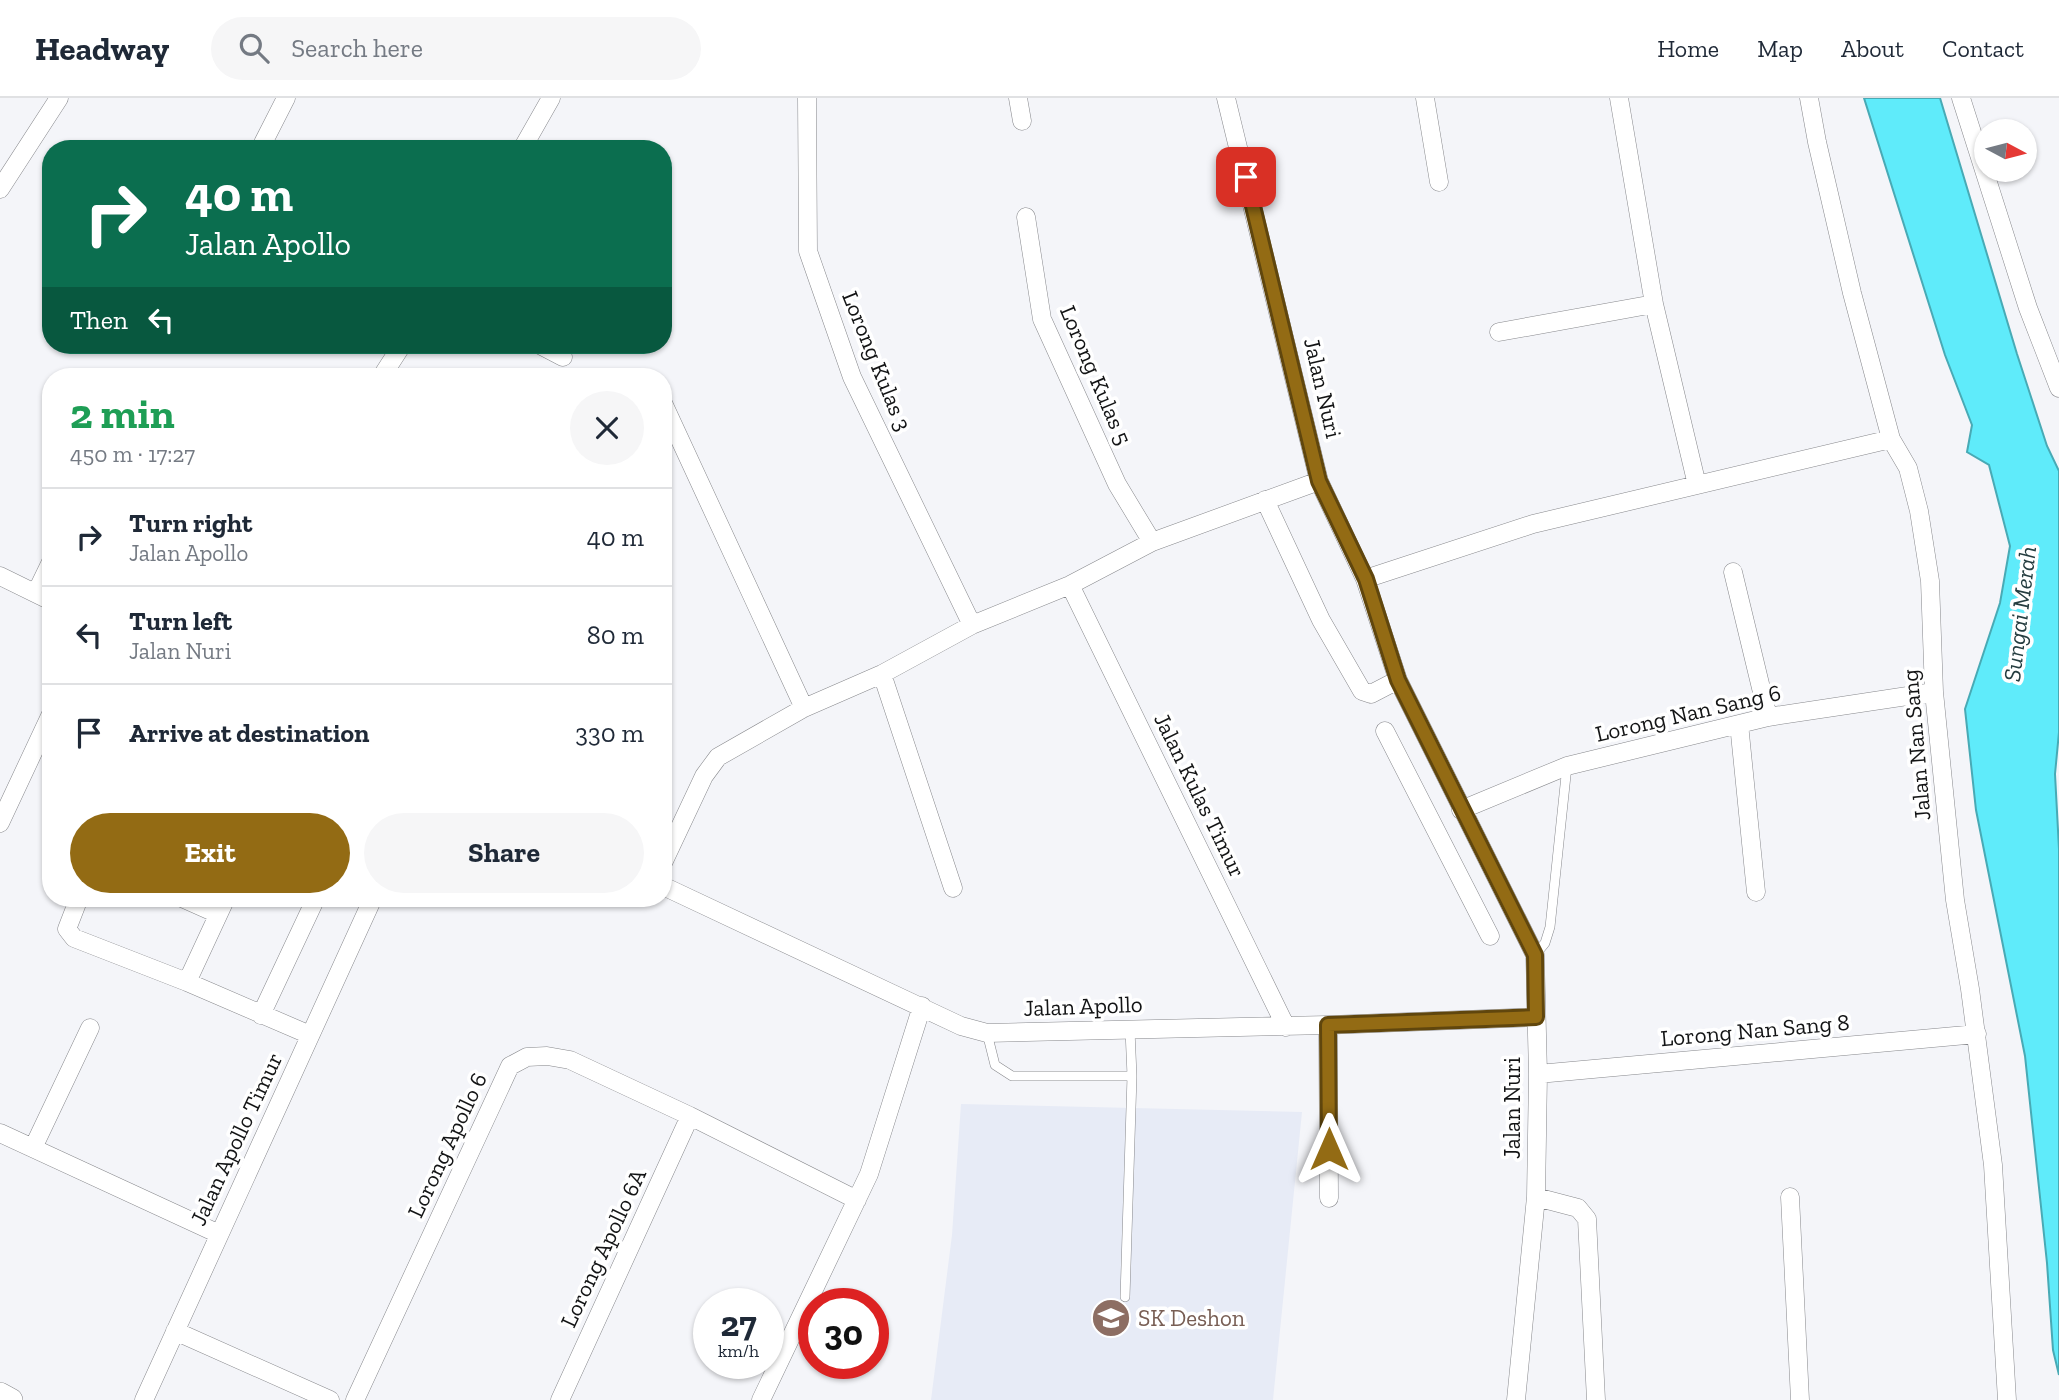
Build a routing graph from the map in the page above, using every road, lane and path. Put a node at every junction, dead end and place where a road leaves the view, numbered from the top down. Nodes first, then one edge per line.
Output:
1 (59, 98) edge
2 (286, 98) edge
3 (551, 98) edge
4 (807, 98) edge
5 (1018, 98) edge
6 (1226, 98) edge
7 (1424, 98) edge
8 (1619, 98) edge
9 (1810, 98) edge
10 (1961, 98) edge
11 (1023, 121) dead end
12 (265, 140) edge
13 (532, 140) edge
14 (1439, 182) dead end
15 (0, 189) edge
16 (1026, 217) dead end
17 (1654, 304) junction
18 (1499, 332) dead end
19 (557, 354) edge
20 (563, 357) dead end
21 (2059, 388) edge
22 (672, 422) edge
23 (1891, 439) junction
24 (1319, 481) junction
25 (1698, 485) junction
26 (1265, 500) junction
27 (1152, 542) junction
28 (1733, 572) dead end
29 (0, 576) edge
30 (1366, 579) junction
31 (1070, 585) junction
32 (42, 597) edge
33 (972, 625) junction
34 (882, 674) junction
35 (1398, 680) junction
36 (1934, 692) junction
37 (804, 708) junction
38 (1768, 717) junction
39 (1740, 724) junction
40 (42, 731) edge
41 (1385, 731) dead end
42 (1431, 750) junction
43 (1401, 763) junction
44 (1567, 766) junction
45 (4, 804) edge
46 (1461, 810) junction
47 (0, 823) edge
48 (672, 844) edge
49 (1502, 885) junction
50 (953, 888) dead end
51 (672, 890) edge
52 (1756, 892) dead end
53 (1473, 899) junction
54 (75, 907) edge
55 (222, 907) edge
56 (312, 907) edge
57 (369, 907) edge
58 (1490, 936) dead end
59 (1535, 955) junction
60 (187, 982) junction
61 (922, 1006) junction
62 (261, 1015) junction
63 (1536, 1017) junction
64 (1328, 1025) junction
65 (1286, 1027) junction
66 (90, 1028) dead end
67 (1130, 1030) junction
68 (987, 1033) junction
69 (1977, 1034) junction
70 (310, 1035) junction
71 (1538, 1074) junction
72 (1132, 1076) junction
73 (690, 1116) junction
74 (0, 1133) edge
75 (33, 1148) junction
76 (1536, 1197) junction
77 (1790, 1197) dead end
78 (1329, 1198) dead end
79 (857, 1200) junction
80 (219, 1234) junction
81 (1125, 1297) dead end
82 (175, 1331) junction
83 (0, 1394) edge
84 (11, 1400) edge
85 (144, 1400) edge
86 (330, 1400) edge
87 (355, 1400) edge
88 (560, 1400) edge
89 (761, 1400) edge
90 (1516, 1400) edge
91 (1596, 1400) edge
92 (1800, 1400) edge
93 (2007, 1400) edge

1 - 15 street
2 - 12 street
3 - 13 street
4 - 33 street, Lorong Kulas 3
5 - 11 street
6 - 24 street, Jalan Nuri
7 - 14 street
8 - 17 street
9 - 23 street, Jalan Nan Sang
10 - 21 street
16 - 27 street, Lorong Kulas 5
17 - 18 street
17 - 25 street
19 - 20 street
22 - 37 street
23 - 25 street
23 - 36 street, Jalan Nan Sang
24 - 26 street
24 - 30 street, Jalan Nuri
25 - 30 street
26 - 27 street
26 - 35 street
27 - 31 street
28 - 38 street
29 - 32 street
30 - 35 street, Jalan Nuri
31 - 33 street
31 - 65 street, Jalan Kulas Timur
33 - 34 street
34 - 37 street
34 - 50 street
35 - 42 street, Jalan Nuri
36 - 38 street, Lorong Nan Sang 6
36 - 69 street, Jalan Nan Sang
37 - 48 street
38 - 39 street, Lorong Nan Sang 6
39 - 44 street, Lorong Nan Sang 6
39 - 52 street
40 - 45 street
41 - 43 street
42 - 43 street
42 - 46 street, Jalan Nuri
43 - 53 street
44 - 46 street, Lorong Nan Sang 6
44 - 59 lane
45 - 47 street
46 - 49 street, Jalan Nuri
49 - 53 street
49 - 59 street, Jalan Nuri
51 - 61 street, Jalan Apollo
53 - 58 street
54 - 60 street
55 - 60 street
56 - 62 street
57 - 70 street, Jalan Apollo Timur
59 - 63 street, Jalan Nuri
60 - 62 street
61 - 68 street, Jalan Apollo
61 - 79 street
62 - 70 street
63 - 64 street, Jalan Apollo
63 - 71 street, Jalan Nuri
64 - 65 street, Jalan Apollo
64 - 78 street
65 - 67 street, Jalan Apollo
66 - 75 street
67 - 68 street, Jalan Apollo
67 - 72 lane
68 - 72 lane
69 - 71 street, Lorong Nan Sang 8
69 - 93 street, Jalan Nan Sang
70 - 80 street, Jalan Apollo Timur
71 - 76 street, Jalan Nuri
72 - 81 lane
73 - 79 street, Lorong Apollo 6
73 - 87 street, Lorong Apollo 6
73 - 88 street, Lorong Apollo 6A
74 - 75 street
75 - 80 street
76 - 90 street, Jalan Nuri
76 - 91 street
77 - 92 street
79 - 89 street
80 - 82 street, Jalan Apollo Timur
82 - 85 street, Jalan Apollo Timur
82 - 86 street
83 - 84 street

